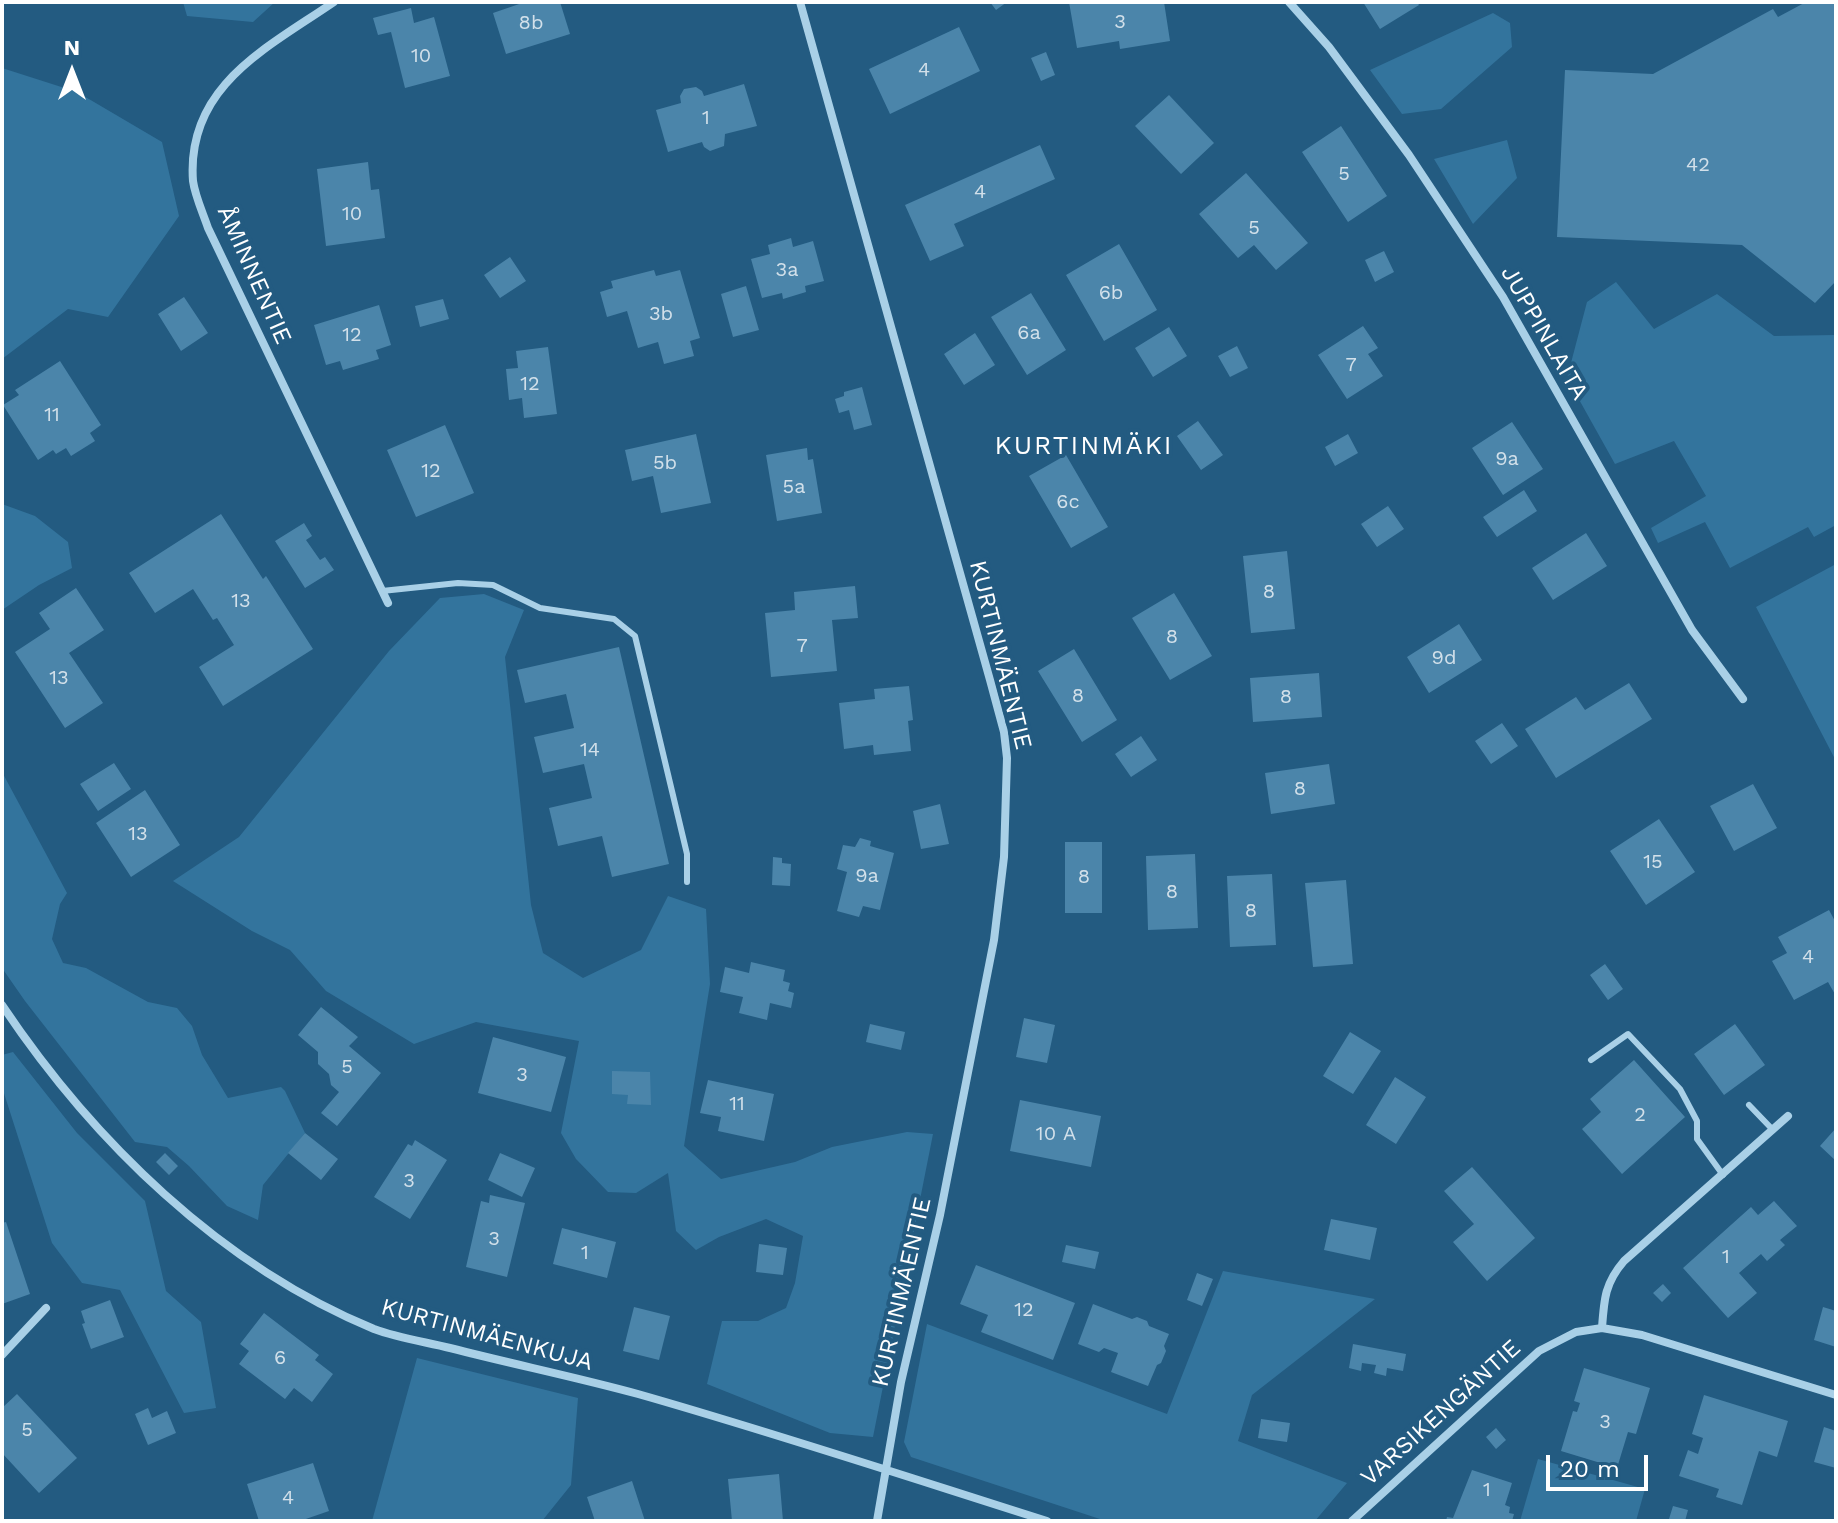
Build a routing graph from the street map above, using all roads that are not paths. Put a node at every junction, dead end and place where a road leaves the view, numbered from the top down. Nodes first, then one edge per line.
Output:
1 (334, 2) edge
2 (800, 2) edge
3 (1289, 2) edge
4 (382, 591) junction
5 (388, 603) dead end
6 (1743, 699) dead end
7 (687, 882) dead end
8 (2, 1005) edge
9 (1591, 1060) dead end
10 (1749, 1105) dead end
11 (1788, 1116) dead end
12 (1773, 1130) junction
13 (1723, 1175) junction
14 (46, 1308) dead end
15 (1602, 1328) junction
16 (2, 1355) edge
17 (1836, 1395) edge
18 (887, 1471) junction
19 (877, 1521) edge
20 (1047, 1521) edge
21 (1352, 1521) edge

1 - 4 street, ÅMINNENTIE
2 - 18 street, KURTINMÄENTIE
3 - 6 street, JUPPINLAITA
4 - 5 street, ÅMINNENTIE
4 - 7 lane
8 - 18 street, KURTINMÄENKUJA
9 - 13 lane
10 - 12 lane
11 - 12 street
12 - 13 street
13 - 15 street
14 - 16 street
15 - 17 street, VARSIKENGÄNTIE
15 - 21 street, VARSIKENGÄNTIE
18 - 19 street, KURTINMÄENTIE
18 - 20 street, KURTINMÄENKUJA

